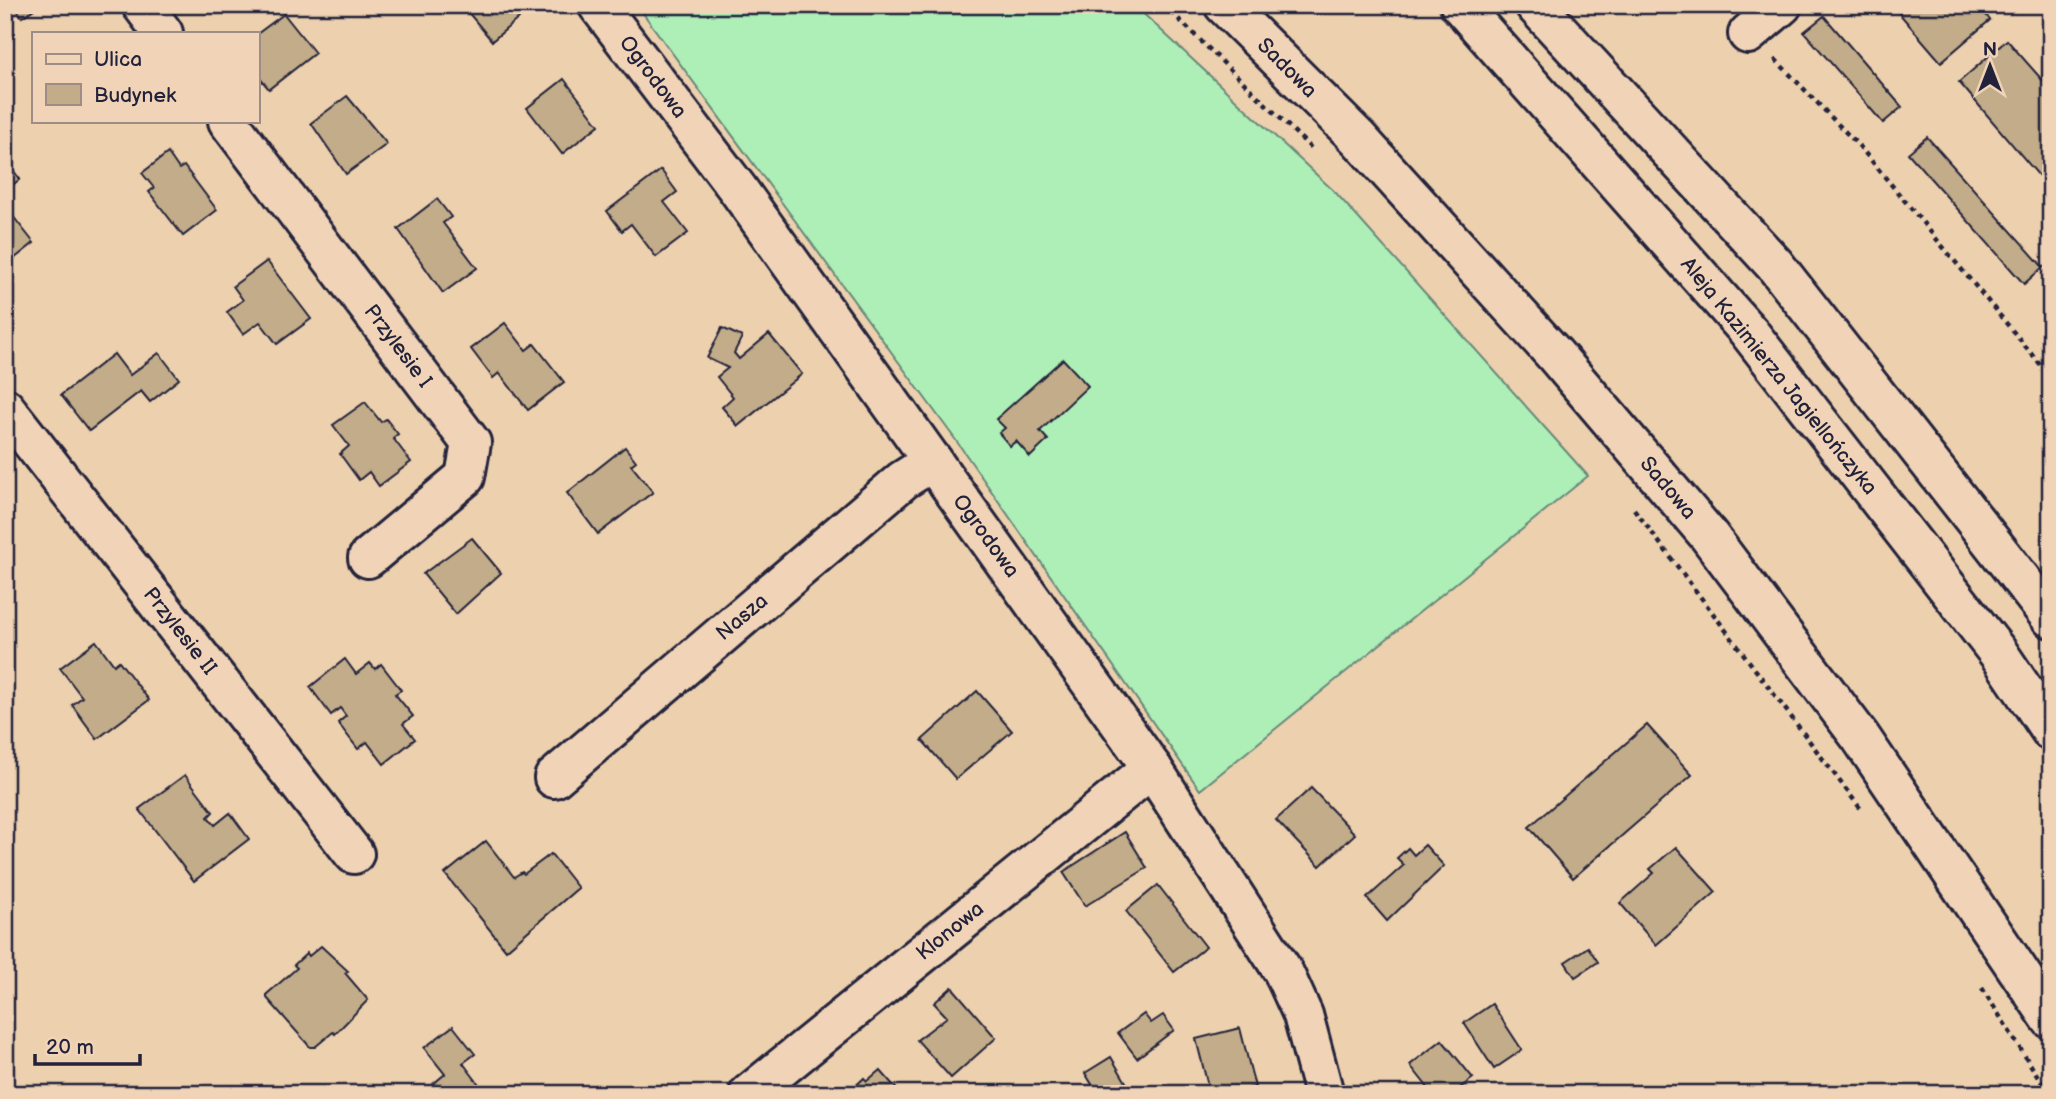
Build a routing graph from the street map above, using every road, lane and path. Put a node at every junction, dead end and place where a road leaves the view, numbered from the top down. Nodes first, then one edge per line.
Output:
1 (142, 5) edge
2 (598, 5) edge
3 (1164, 5) edge
4 (1224, 5) edge
5 (1460, 5) edge
6 (1535, 5) edge
7 (1782, 5) edge
8 (162, 32) edge
9 (1748, 34) joint
10 (229, 122) edge
11 (1321, 158) dead end
12 (2051, 377) edge
13 (5, 408) edge
14 (933, 461) junction
15 (1625, 498) dead end
16 (368, 558) dead end
17 (2051, 618) edge
18 (2051, 731) edge
19 (1152, 768) junction
20 (554, 778) dead end
21 (1866, 816) dead end
22 (354, 854) dead end
23 (1974, 976) dead end
24 (2051, 1019) edge
25 (749, 1094) edge
26 (1324, 1094) edge
27 (2049, 1094) edge

1 - 8 main road
2 - 14 main road, Ogrodowa
3 - 11 path
4 - 24 main road, Sadowa
5 - 18 main road, Aleja Kazimierza Jagiellończyka
6 - 17 main road
7 - 9 main road
9 - 12 path
10 - 16 main road, Przylesie I
13 - 22 main road, Przylesie II
14 - 19 main road, Ogrodowa
14 - 20 main road, Nasza
15 - 21 path
19 - 25 main road, Klonowa
19 - 26 main road, Ogrodowa
23 - 27 path

